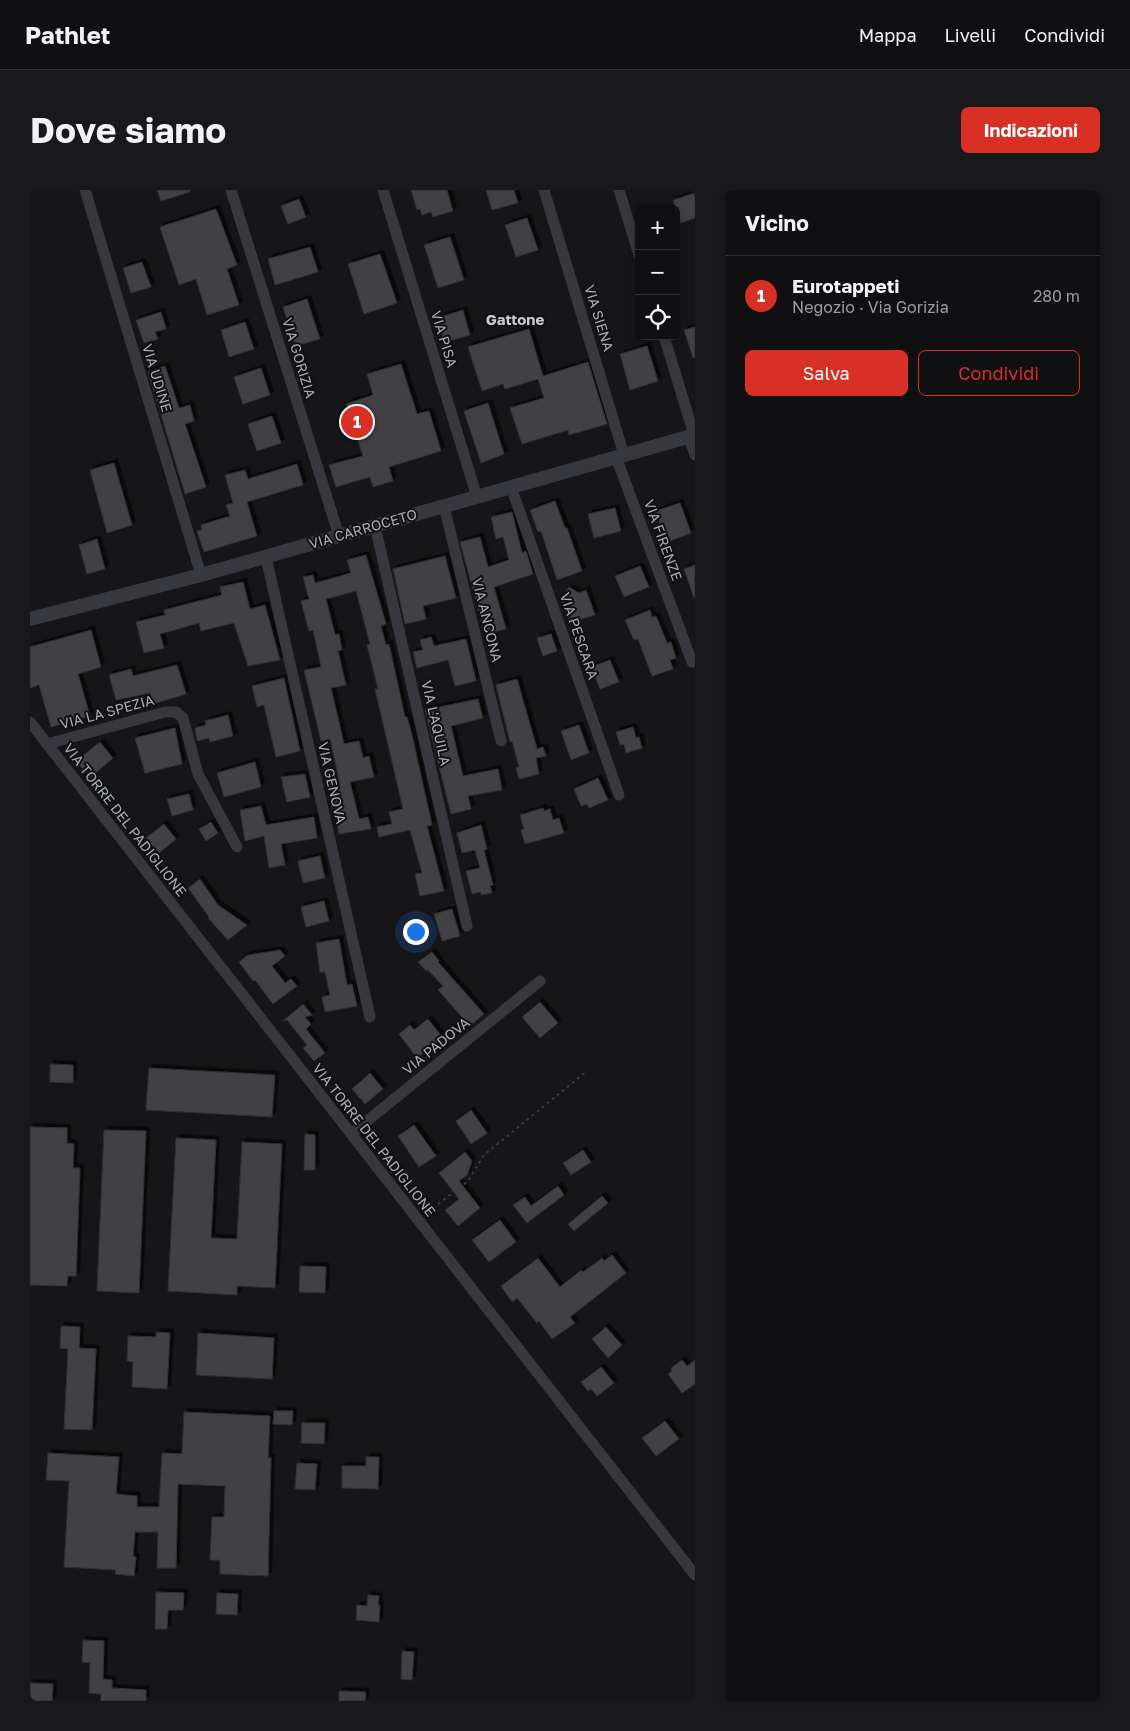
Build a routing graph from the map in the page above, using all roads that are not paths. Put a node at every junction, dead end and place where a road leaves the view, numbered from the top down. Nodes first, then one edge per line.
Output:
1 (85, 190) edge
2 (231, 190) edge
3 (383, 190) edge
4 (544, 190) edge
5 (618, 190) edge
6 (637, 250) edge
7 (665, 340) edge
8 (693, 436) edge
9 (695, 455) edge
10 (620, 456) junction
11 (511, 487) junction
12 (477, 497) junction
13 (444, 506) junction
14 (375, 526) junction
15 (339, 536) junction
16 (266, 557) junction
17 (201, 575) junction
18 (30, 619) edge
19 (692, 662) dead end
20 (30, 722) edge
21 (501, 741) dead end
22 (47, 744) junction
23 (619, 795) dead end
24 (237, 847) dead end
25 (467, 926) dead end
26 (540, 981) dead end
27 (370, 1017) dead end
28 (351, 1134) junction
29 (695, 1575) edge

1 - 17 street, VIA UDINE
2 - 15 street, VIA GORIZIA
3 - 12 street, VIA PISA
4 - 10 street, VIA SIENA
5 - 6 street
7 - 8 street
8 - 9 street
8 - 10 street, VIA CARROCETO
10 - 11 street, VIA CARROCETO
10 - 19 street, VIA FIRENZE
11 - 12 street, VIA CARROCETO
11 - 23 street, VIA PESCARA
12 - 13 street, VIA CARROCETO
13 - 14 street, VIA CARROCETO
13 - 21 street, VIA ANCONA
14 - 15 street, VIA CARROCETO
14 - 25 street, VIA L'AQUILA
15 - 16 street, VIA CARROCETO
16 - 17 street, VIA CARROCETO
16 - 27 street, VIA GENOVA
17 - 18 street, VIA CARROCETO
20 - 22 street, VIA TORRE DEL PADIGLIONE
22 - 24 street, VIA LA SPEZIA
22 - 28 street, VIA TORRE DEL PADIGLIONE
26 - 28 street, VIA PADOVA
28 - 29 street, VIA TORRE DEL PADIGLIONE

